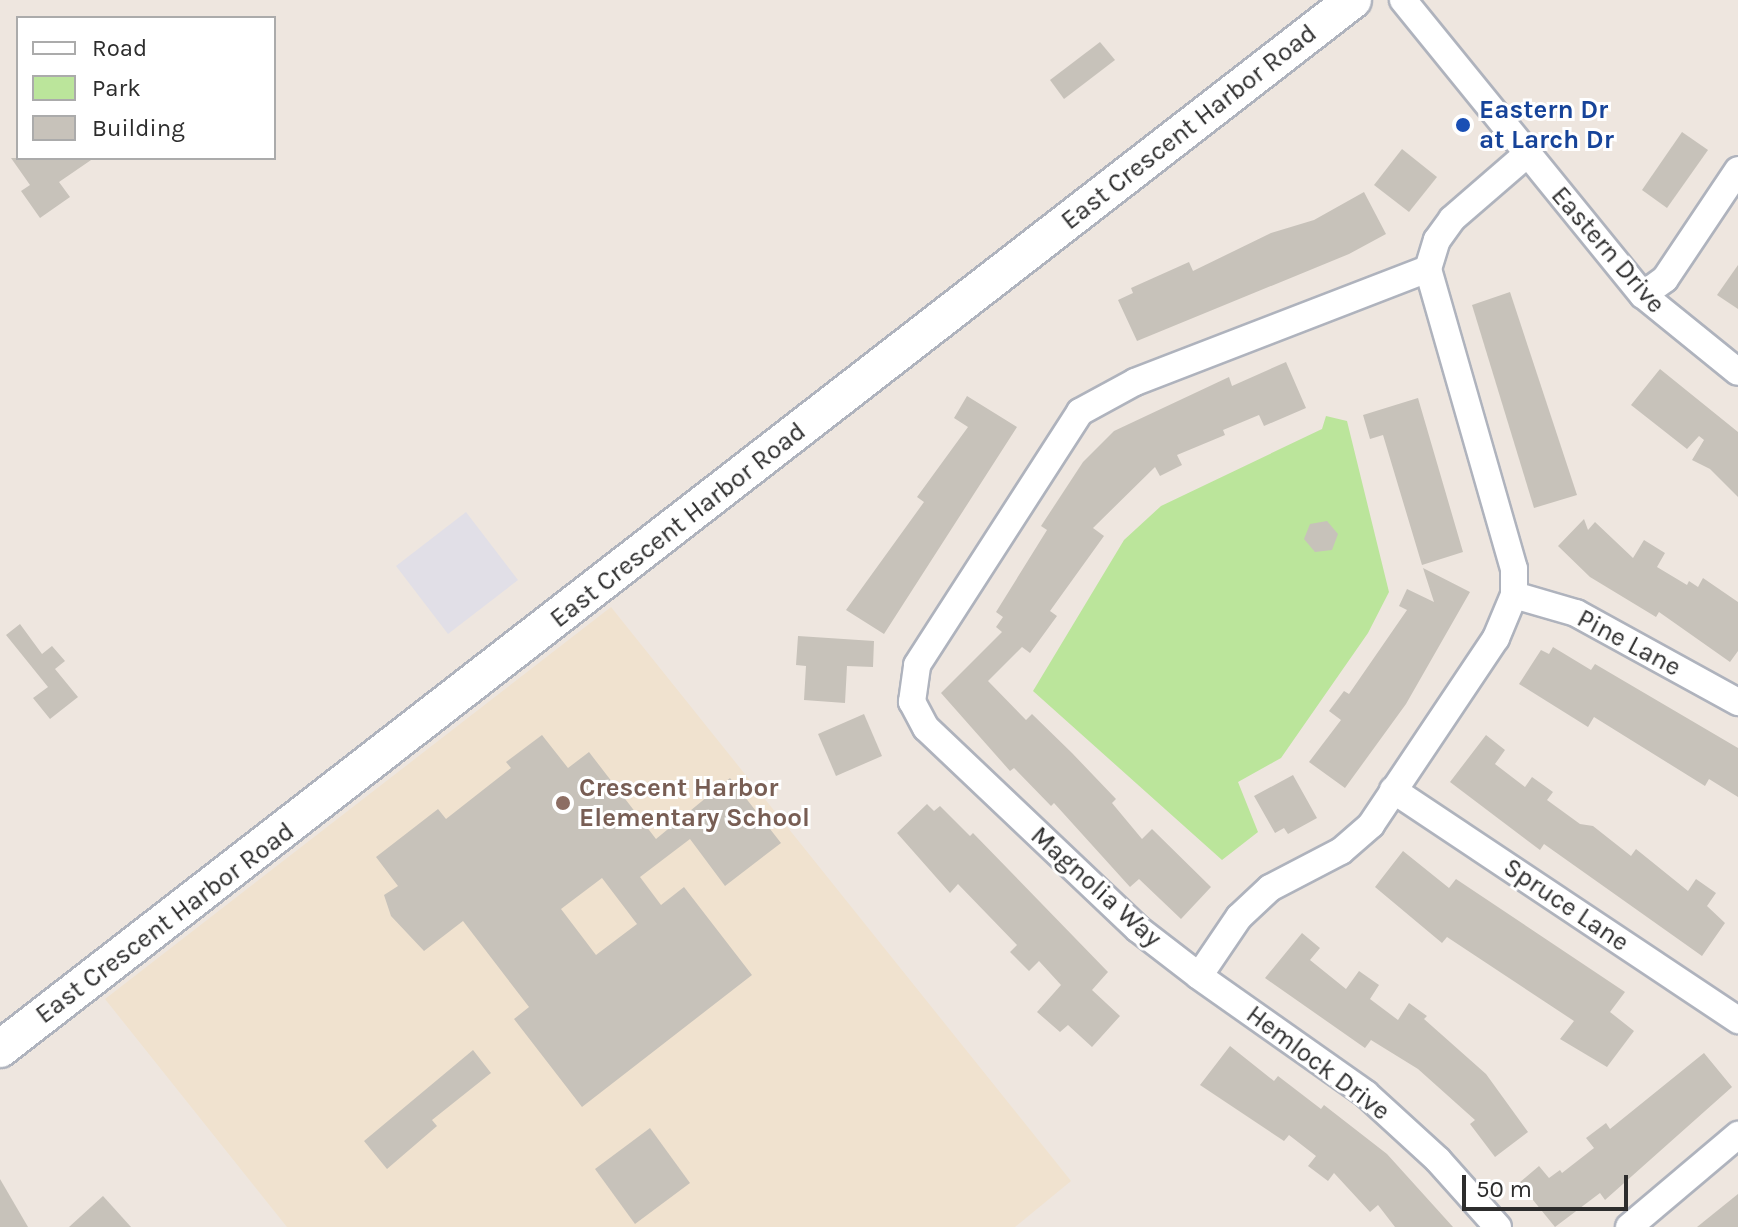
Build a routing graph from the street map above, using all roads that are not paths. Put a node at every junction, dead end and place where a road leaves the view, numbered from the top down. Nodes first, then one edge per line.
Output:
1 (1353, 0) edge
2 (1403, 0) edge
3 (1526, 155) junction
4 (1738, 170) edge
5 (1428, 269) junction
6 (1643, 295) junction
7 (1738, 372) edge
8 (1514, 595) junction
9 (1738, 702) edge
10 (1393, 790) junction
11 (1199, 976) junction
12 (1738, 1020) edge
13 (0, 1049) edge
14 (1738, 1135) edge
15 (1498, 1227) edge
16 (1629, 1227) edge

1 - 13 street, East Crescent Harbor Road
2 - 3 street, Eastern Drive
3 - 5 street
3 - 6 street, Eastern Drive
4 - 6 street
5 - 8 street
5 - 11 street, Magnolia Way
6 - 7 street, Eastern Drive
8 - 9 street, Pine Lane
8 - 10 street
10 - 11 street
10 - 12 street, Spruce Lane
11 - 15 street, Hemlock Drive
14 - 16 street

